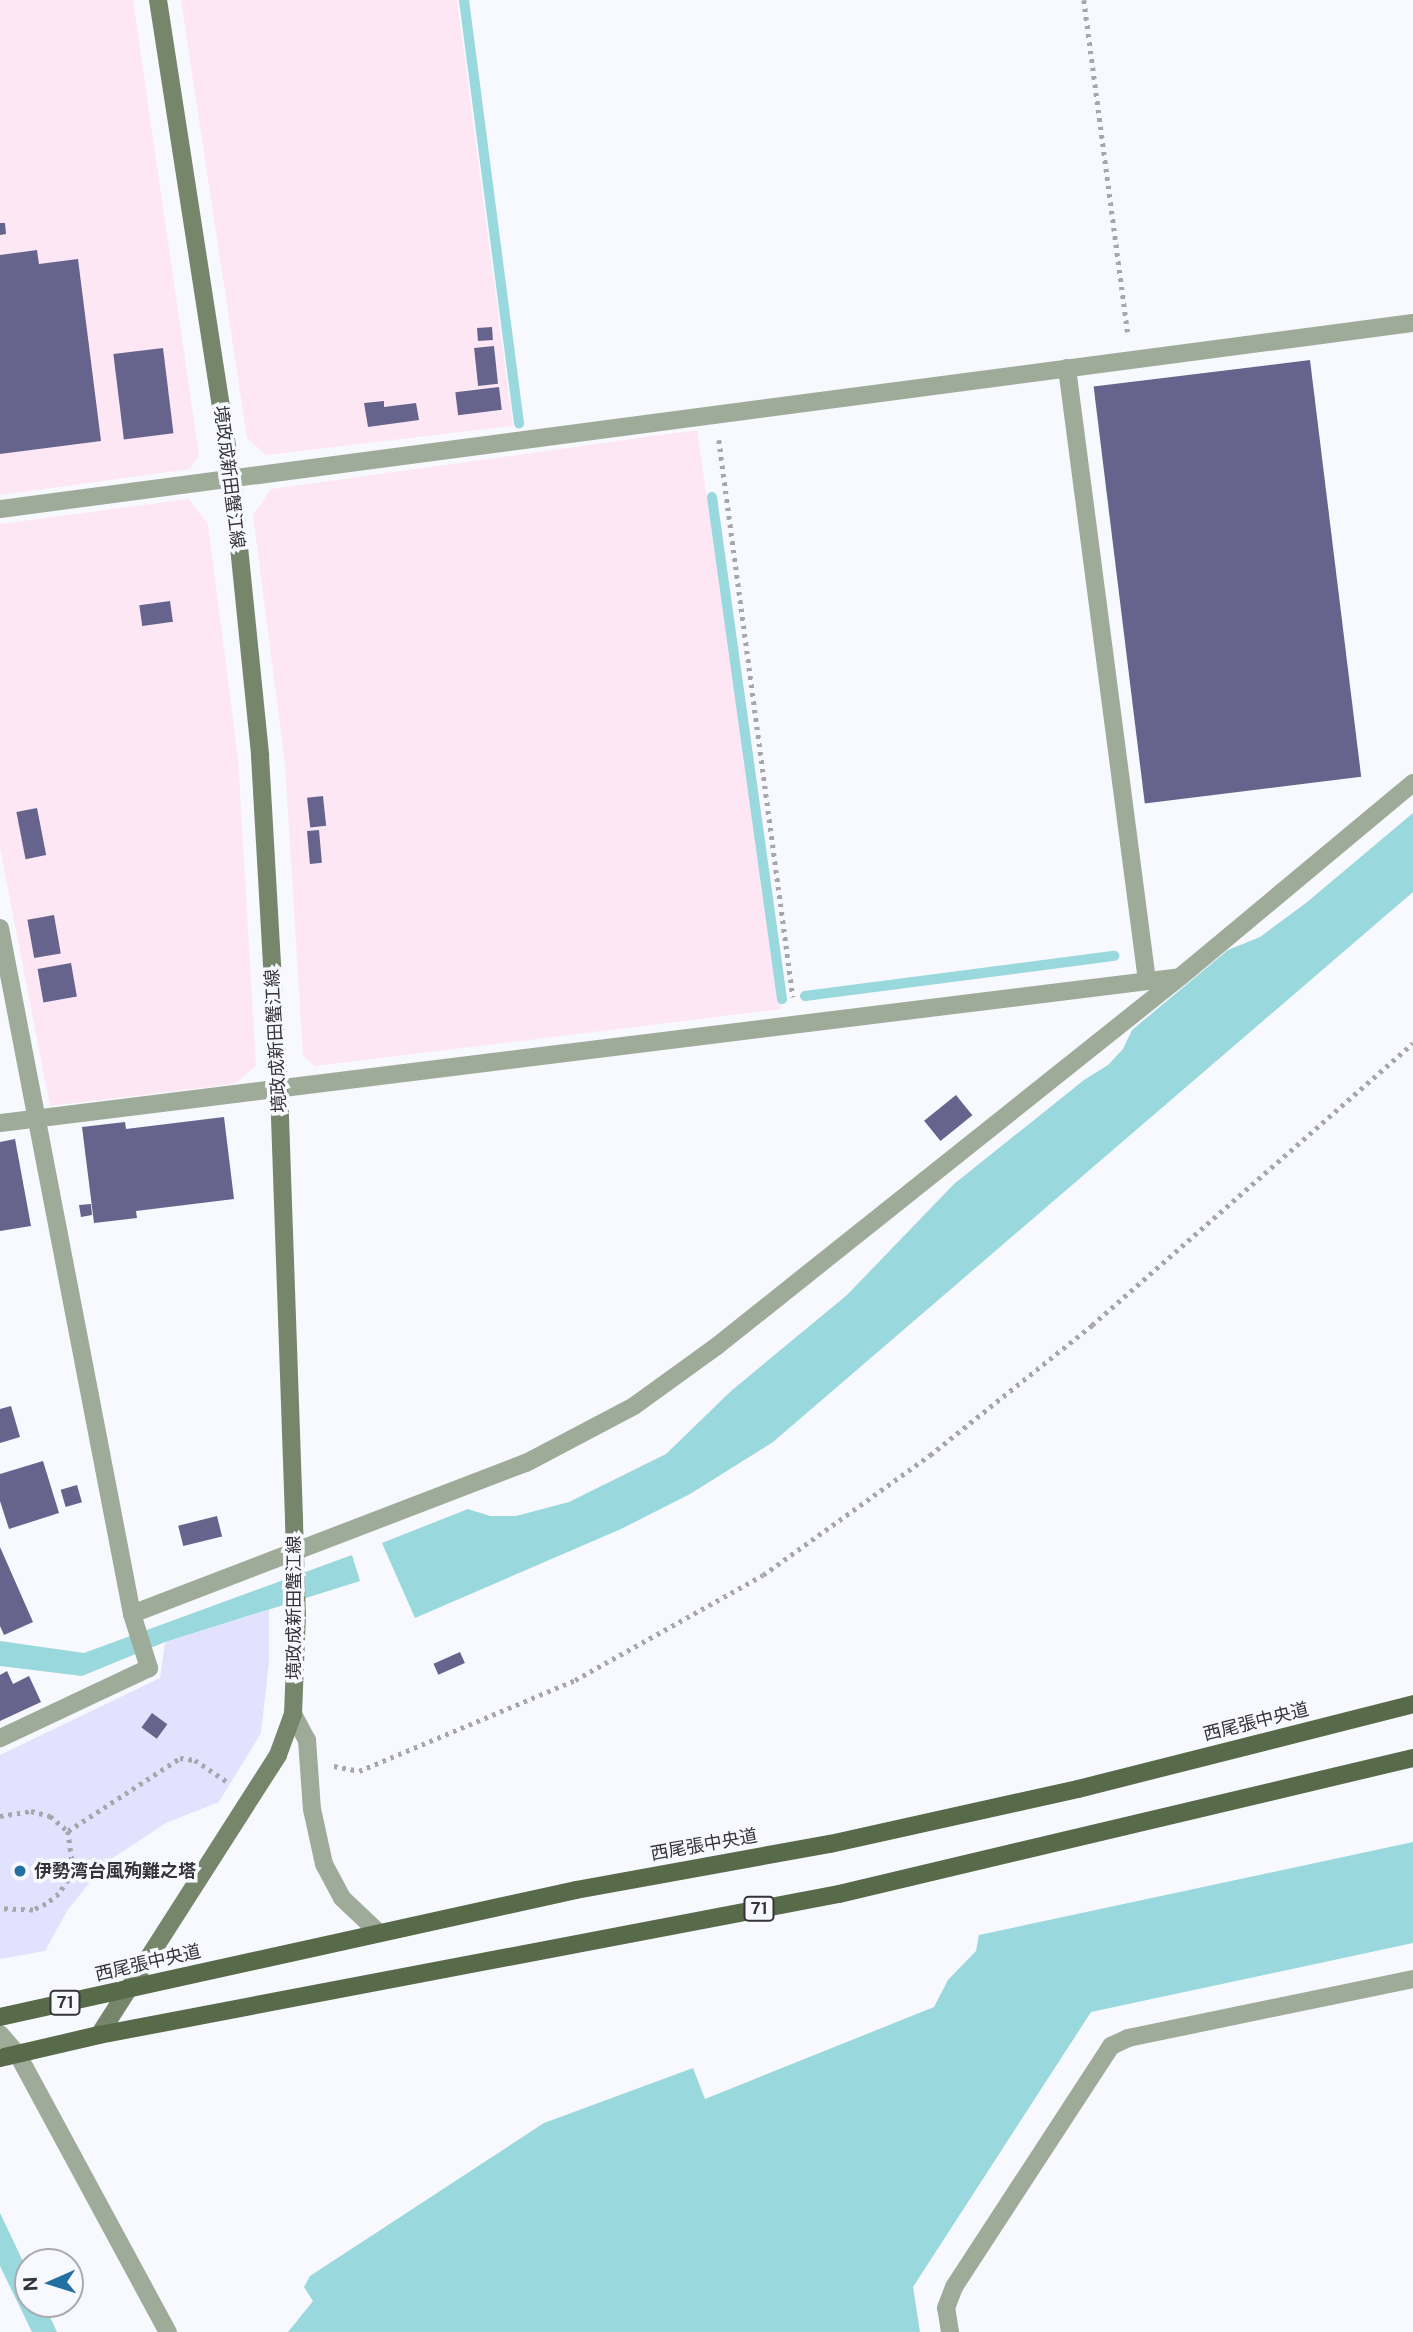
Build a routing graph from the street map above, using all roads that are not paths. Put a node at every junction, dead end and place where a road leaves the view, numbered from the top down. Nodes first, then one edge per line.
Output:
1 (158, 0) edge
2 (1413, 323) edge
3 (1067, 368) junction
4 (232, 478) junction
5 (0, 509) edge
6 (1413, 783) edge
7 (0, 928) edge
8 (1180, 977) junction
9 (1147, 981) junction
10 (279, 1089) junction
11 (37, 1118) junction
12 (0, 1123) edge
13 (132, 1614) junction
14 (1413, 1704) edge
15 (293, 1714) junction
16 (0, 1738) edge
17 (1413, 1758) edge
18 (379, 1933) junction
19 (1413, 1979) edge
20 (130, 1989) junction
21 (0, 2017) edge
22 (0, 2035) edge
23 (99, 2035) junction
24 (9, 2057) edge
25 (168, 2332) edge
26 (950, 2332) edge

1 - 4 main road, 境政成新田蟹江線
2 - 3 street
3 - 4 street
3 - 9 street
4 - 5 street
4 - 10 main road, 境政成新田蟹江線
6 - 8 street
7 - 11 street
8 - 9 street
8 - 13 street
9 - 10 street
10 - 11 street
10 - 15 main road, 境政成新田蟹江線, bridge
11 - 12 street
11 - 13 street
13 - 16 street
14 - 18 main road, 西尾張中央道 / 71
15 - 18 street
15 - 20 main road, 境政成新田蟹江線
17 - 23 main road, 71
18 - 20 main road, 西尾張中央道 / 71
19 - 26 street
20 - 21 main road, 西尾張中央道 / 71
20 - 23 main road, 境政成新田蟹江線
22 - 24 street
23 - 24 main road, 71
24 - 25 street

